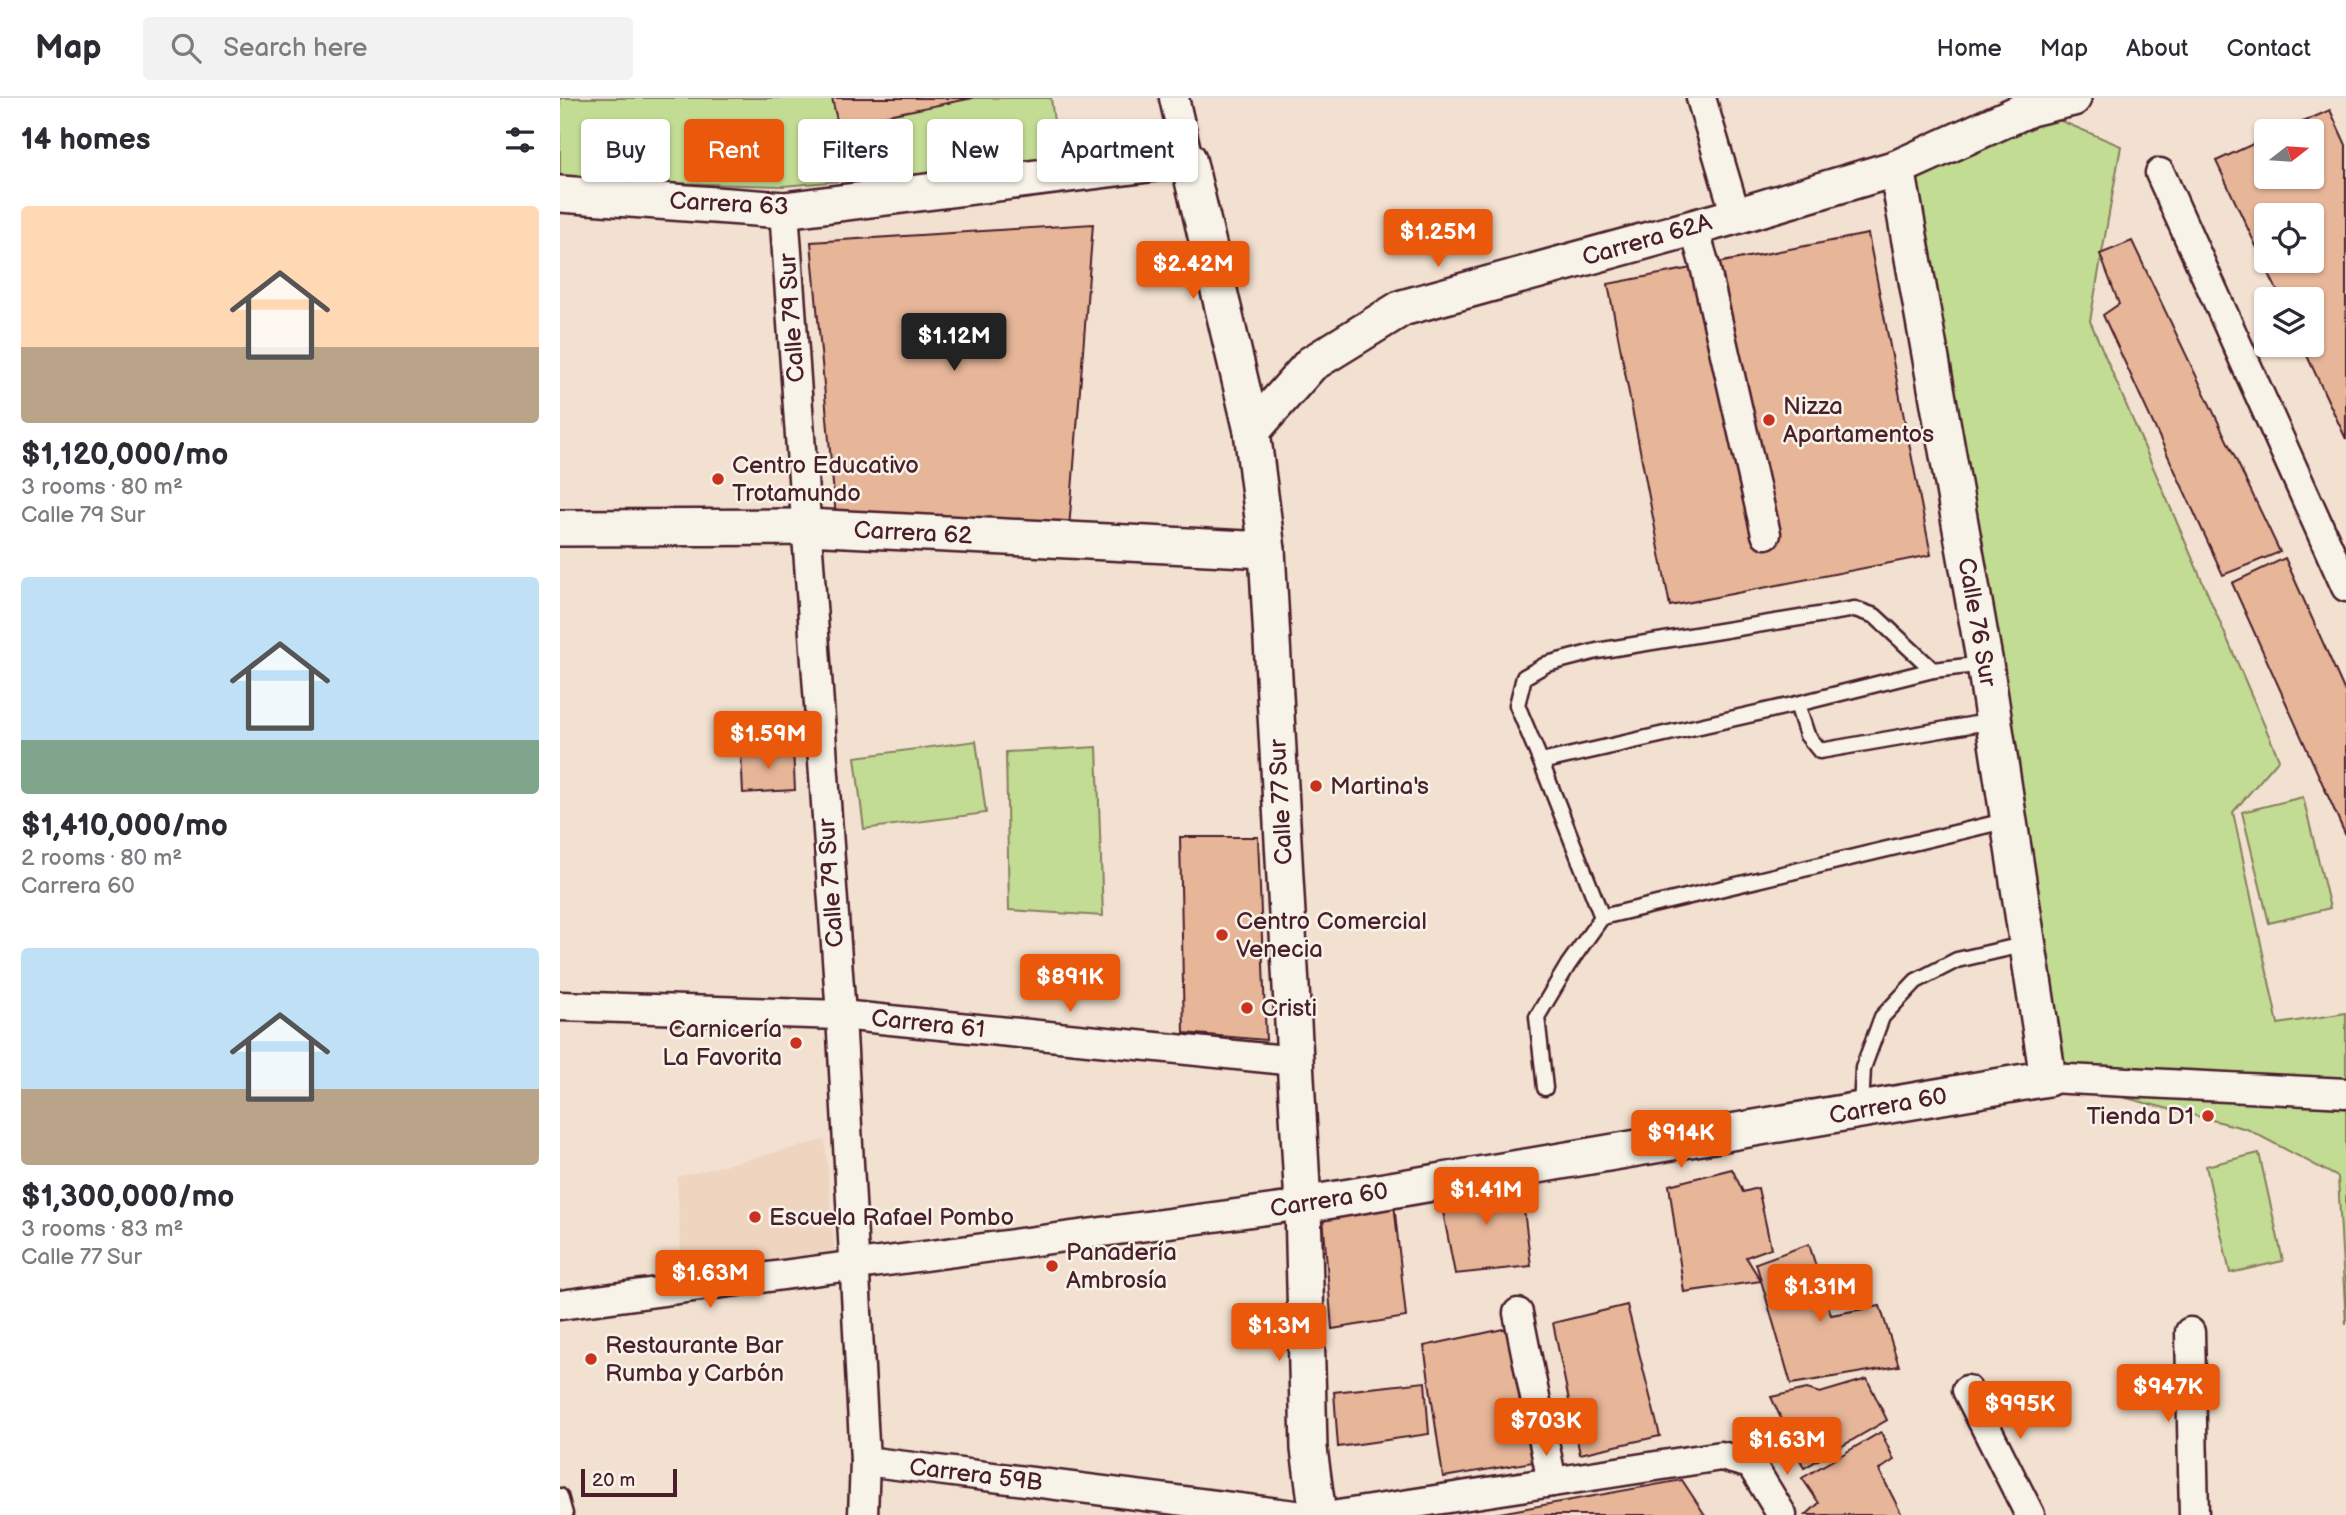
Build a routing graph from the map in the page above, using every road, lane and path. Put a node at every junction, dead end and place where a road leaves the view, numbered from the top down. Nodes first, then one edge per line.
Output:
1 (1174, 98) edge
2 (1701, 98) edge
3 (2073, 98) edge
4 (2029, 103) edge
5 (1179, 119) edge
6 (1897, 168) junction
7 (2160, 173) dead end
8 (1037, 178) edge
9 (1193, 182) edge
10 (560, 194) edge
11 (784, 210) junction
12 (1736, 216) junction
13 (1694, 228) junction
14 (1252, 431) junction
15 (806, 527) junction
16 (560, 528) edge
17 (1766, 534) dead end
18 (1267, 550) junction
19 (2346, 587) edge
20 (1985, 664) junction
21 (1933, 670) junction
22 (1797, 704) junction
23 (1993, 721) junction
24 (1541, 762) junction
25 (2011, 819) junction
26 (1602, 917) junction
27 (2028, 943) junction
28 (560, 1006) edge
29 (841, 1015) junction
30 (1295, 1061) junction
31 (2048, 1078) junction
32 (1545, 1088) dead end
33 (2346, 1093) edge
34 (1860, 1112) junction
35 (1303, 1205) junction
36 (855, 1267) junction
37 (560, 1305) edge
38 (1518, 1313) dead end
39 (2190, 1332) dead end
40 (1967, 1390) dead end
41 (865, 1461) junction
42 (1552, 1482) junction
43 (560, 1496) edge
44 (565, 1514) edge
45 (863, 1515) edge
46 (1295, 1515) edge
47 (1318, 1515) edge
48 (1338, 1515) edge
49 (1782, 1515) edge
50 (2030, 1515) edge
51 (2194, 1515) edge

1 - 5 street, Calle 77 Sur
2 - 12 street
3 - 4 street, Carrera 62A
4 - 6 street, Carrera 62A
6 - 12 street, Carrera 62A
6 - 20 street, Calle 76 Sur
7 - 19 street
8 - 11 street, Carrera 63
9 - 14 street, Calle 77 Sur
10 - 11 street, Carrera 63
11 - 15 street, Calle 79 Sur
12 - 13 street, Carrera 62A
13 - 14 street, Carrera 62A
13 - 17 street
14 - 18 street, Calle 77 Sur
15 - 16 street, Carrera 62
15 - 18 street, Carrera 62
15 - 29 street, Calle 79 Sur
18 - 30 street, Calle 77 Sur
20 - 21 lane
20 - 23 street, Calle 76 Sur
21 - 22 lane
21 - 24 lane
22 - 23 lane
22 - 24 lane
23 - 25 street, Calle 76 Sur
24 - 26 lane
25 - 26 lane
25 - 27 street, Calle 76 Sur
26 - 32 lane
27 - 31 street, Calle 76 Sur
27 - 34 lane
28 - 29 street, Carrera 61
29 - 30 street, Carrera 61
29 - 36 street, Calle 79 Sur
30 - 35 street, Calle 77 Sur
31 - 33 street, Carrera 60
31 - 34 street, Carrera 60
34 - 35 street, Carrera 60
35 - 36 street, Carrera 60
35 - 47 street, Calle 77 Sur
36 - 37 street, Carrera 60
36 - 41 street, Calle 79 Sur
38 - 42 street
39 - 51 street
40 - 50 street
41 - 45 street, Calle 79 Sur
41 - 46 street, Carrera 59B
42 - 48 street
42 - 49 street
43 - 44 lane

